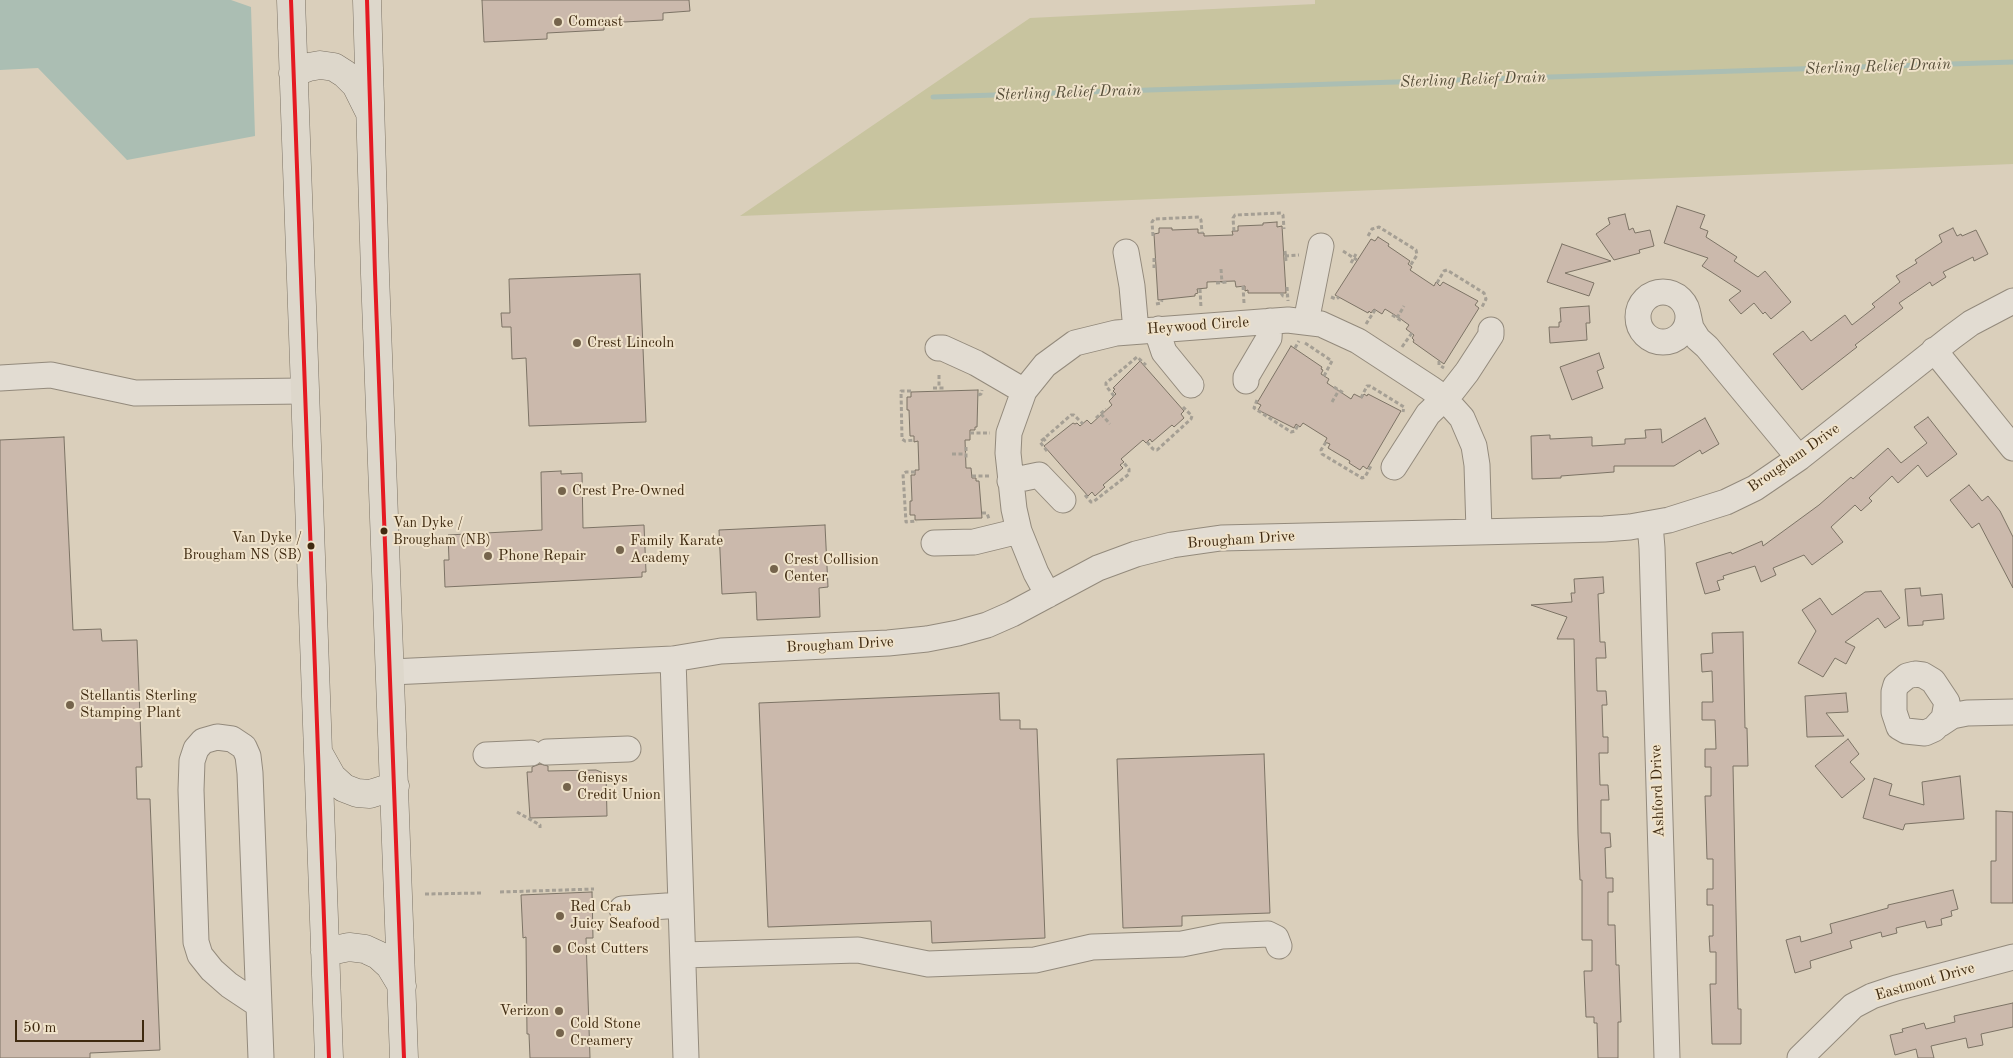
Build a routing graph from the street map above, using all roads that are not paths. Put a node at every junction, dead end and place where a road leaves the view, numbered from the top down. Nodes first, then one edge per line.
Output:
1 (291, 0) edge
2 (367, 0) edge
3 (293, 73) junction
4 (369, 112) junction
5 (1321, 250) road end
6 (1126, 252) dead end
7 (2013, 301) edge
8 (1279, 313) junction
9 (1688, 314) junction
10 (1486, 320) road end
11 (1147, 330) junction
12 (1301, 330) junction
13 (1698, 339) junction
14 (1672, 340) junction
15 (938, 348) dead end
16 (1934, 350) junction
17 (0, 378) edge
18 (1251, 390) road end
19 (304, 391) junction
20 (1024, 391) junction
21 (1187, 396) road end
22 (1444, 398) junction
23 (2013, 448) edge
24 (1799, 458) junction
25 (1383, 467) road end
26 (1002, 478) junction
27 (1074, 498) road end
28 (1650, 524) junction
29 (1479, 530) junction
30 (1019, 531) junction
31 (934, 543) dead end
32 (1048, 596) junction
33 (672, 659) junction
34 (391, 672) junction
35 (2013, 712) edge
36 (1951, 713) dead end
37 (628, 749) dead end
38 (318, 752) junction
39 (486, 755) dead end
40 (395, 786) junction
41 (682, 905) junction
42 (622, 909) dead end
43 (1279, 946) dead end
44 (325, 952) junction
45 (682, 955) junction
46 (2013, 957) edge
47 (402, 986) junction
48 (259, 1005) junction
49 (261, 1058) edge
50 (329, 1058) edge
51 (404, 1058) edge
52 (686, 1058) edge
53 (1667, 1058) edge
54 (1800, 1058) edge

1 - 3 main road
2 - 4 main road
3 - 4 main road
3 - 19 main road
4 - 34 main road
5 - 12 street
6 - 11 street
7 - 16 street, Brougham Drive
8 - 11 street, Heywood Circle
8 - 12 street, Heywood Circle
8 - 18 street
9 - 13 street
9 - 14 street
9 - 14 street
10 - 22 street
11 - 20 street, Heywood Circle
11 - 21 street
12 - 22 street, Heywood Circle
13 - 14 street
13 - 24 street
15 - 20 street
16 - 23 street
16 - 24 street, Brougham Drive
17 - 19 street
19 - 38 main road
20 - 26 street, Heywood Circle
22 - 25 street
22 - 29 street, Heywood Circle
24 - 28 street, Brougham Drive
26 - 27 street
26 - 30 street, Heywood Circle
28 - 29 street, Brougham Drive
28 - 53 street, Ashford Drive
29 - 32 street, Brougham Drive
30 - 31 street
30 - 32 street, Heywood Circle
32 - 33 street, Brougham Drive
33 - 34 street, Brougham Drive
33 - 41 street
34 - 40 main road
35 - 36 street
37 - 39 street
38 - 40 main road
38 - 44 main road
40 - 47 main road
41 - 42 street
41 - 45 street
43 - 45 street
44 - 47 main road
44 - 50 main road
45 - 52 street
46 - 54 street, Eastmont Drive
47 - 51 main road
48 - 48 street
48 - 49 street

